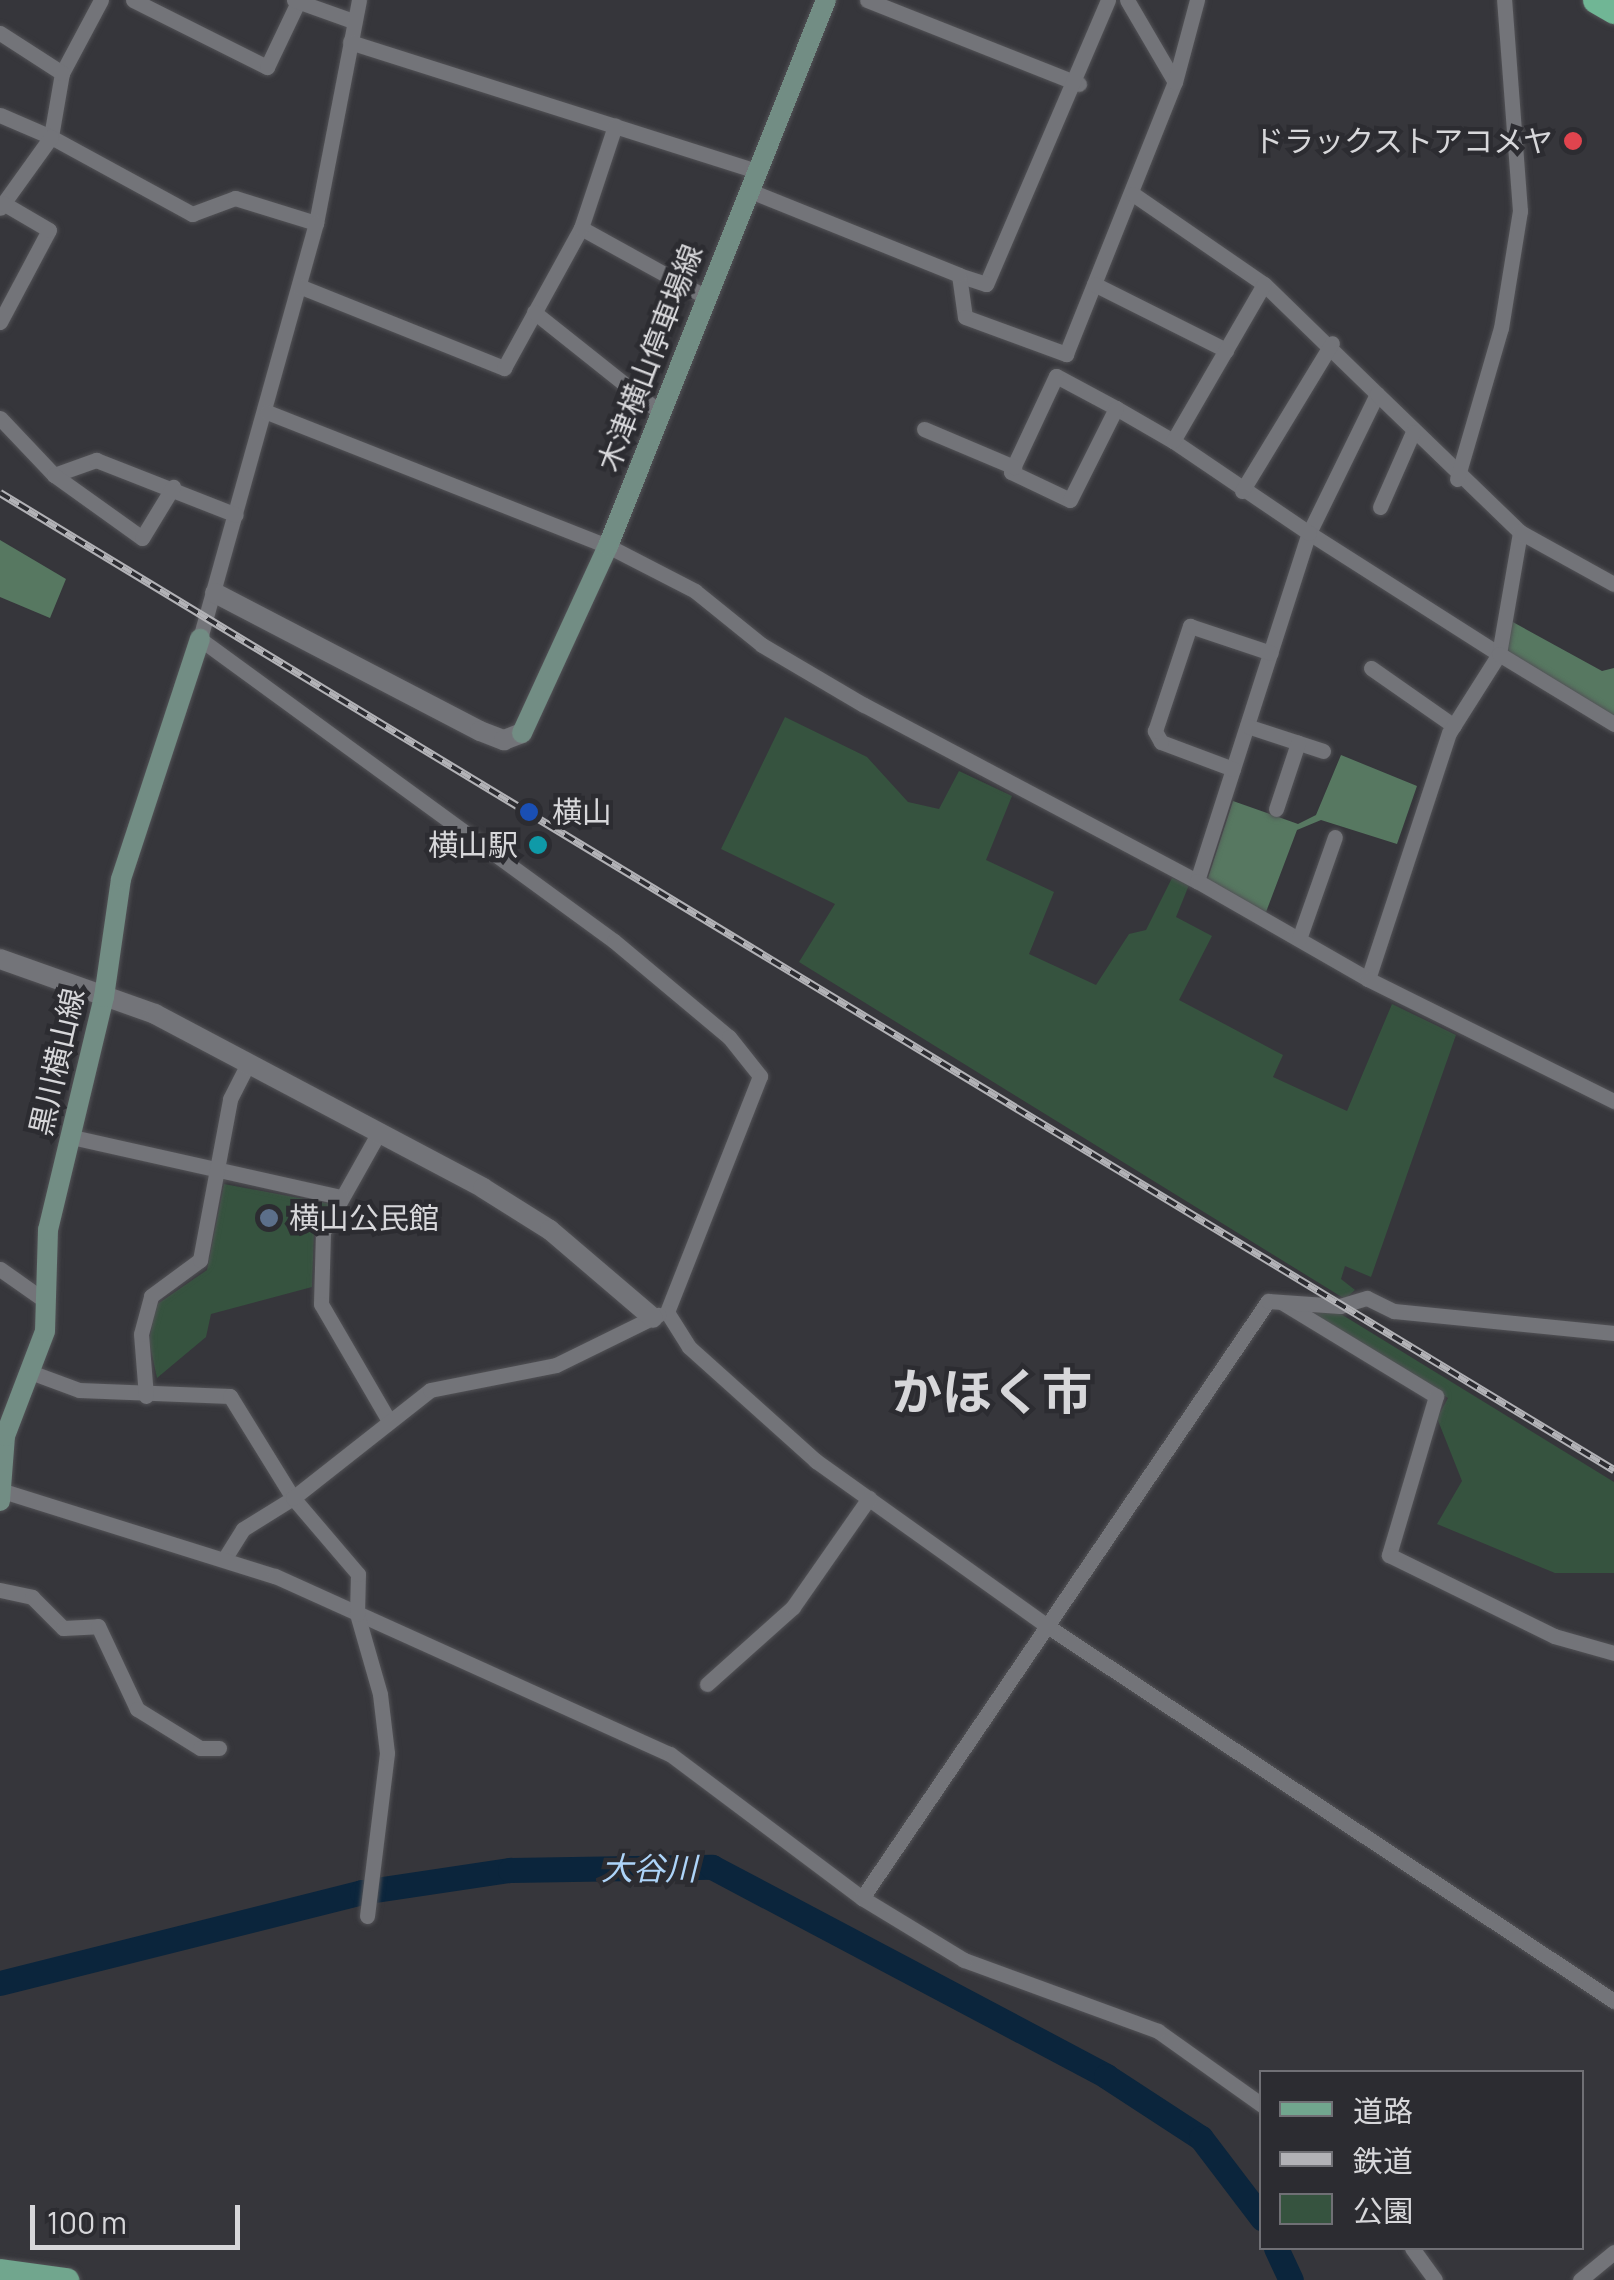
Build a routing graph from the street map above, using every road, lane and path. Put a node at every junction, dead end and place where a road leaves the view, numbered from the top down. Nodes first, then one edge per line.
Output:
1 (101, 0) edge
2 (133, 0) edge
3 (359, 0) edge
4 (826, 0) edge
5 (867, 0) edge
6 (1108, 0) edge
7 (1127, 0) edge
8 (1198, 0) edge
9 (1504, 0) edge
10 (1597, 0) edge
11 (296, 1) edge
12 (1614, 10) edge
13 (354, 22) junction
14 (0, 33) edge
15 (350, 42) junction
16 (62, 72) junction
17 (1175, 82) junction
18 (1078, 84) junction
19 (0, 114) edge
20 (615, 126) junction
21 (51, 137) junction
22 (752, 180) junction
23 (1133, 194) junction
24 (2, 205) edge
25 (316, 223) junction
26 (581, 228) junction
27 (960, 275) junction
28 (1094, 284) junction
29 (1264, 284) junction
30 (300, 286) junction
31 (706, 297) junction
32 (534, 312) junction
33 (0, 322) edge
34 (1332, 343) junction
35 (1226, 350) junction
36 (1066, 354) junction
37 (1056, 376) junction
38 (1377, 394) junction
39 (1116, 408) junction
40 (267, 412) junction
41 (661, 413) junction
42 (2, 421) edge
43 (924, 430) dead end
44 (1413, 432) junction
45 (1173, 442) junction
46 (1014, 467) junction
47 (54, 475) junction
48 (1457, 479) junction
49 (174, 487) junction
50 (1242, 491) junction
51 (1380, 507) dead end
52 (236, 515) junction
53 (1520, 532) junction
54 (1309, 533) junction
55 (608, 546) junction
56 (1614, 584) edge
57 (215, 593) junction
58 (200, 639) junction
59 (1271, 653) junction
60 (1499, 654) junction
61 (1371, 668) dead end
62 (1614, 724) edge
63 (1247, 726) junction
64 (1454, 726) junction
65 (522, 733) joint
66 (1298, 743) junction
67 (1322, 752) dead end
68 (1233, 770) junction
69 (1276, 809) dead end
70 (1335, 837) dead end
71 (1197, 881) junction
72 (1299, 940) junction
73 (0, 959) edge
74 (1368, 979) junction
75 (104, 997) junction
76 (248, 1064) junction
77 (1614, 1101) edge
78 (378, 1134) junction
79 (72, 1136) junction
80 (218, 1168) junction
81 (341, 1197) junction
82 (0, 1269) edge
83 (47, 1302) junction
84 (1281, 1302) junction
85 (660, 1315) junction
86 (1614, 1333) edge
87 (34, 1373) junction
88 (146, 1396) junction
89 (389, 1420) junction
90 (0, 1459) edge
91 (2, 1496) edge
92 (293, 1498) junction
93 (869, 1498) junction
94 (225, 1558) junction
95 (0, 1590) edge
96 (357, 1614) junction
97 (1047, 1626) junction
98 (1614, 1653) edge
99 (707, 1684) dead end
100 (219, 1748) dead end
101 (862, 1898) junction
102 (367, 1912) dead end
103 (1614, 2001) edge
104 (1259, 2103) edge
105 (1413, 2250) edge
106 (1614, 2252) edge
107 (0, 2271) edge
108 (66, 2280) edge
109 (1435, 2280) edge
110 (1580, 2280) edge

1 - 16 street
2 - 11 street
3 - 13 street
4 - 22 main road, 木津横山停車場線
5 - 18 street
6 - 18 street
7 - 17 street
8 - 17 street
9 - 48 street
10 - 12 highway
11 - 13 street
13 - 15 street
14 - 16 street
15 - 20 street
15 - 25 street
16 - 21 street
17 - 23 street
18 - 27 street
19 - 21 street
20 - 22 street
20 - 26 street
21 - 24 street
21 - 25 street
22 - 27 street
22 - 31 main road, 木津横山停車場線
23 - 28 street
23 - 29 street
24 - 33 street
25 - 30 street
26 - 31 street
26 - 32 street
27 - 36 street
28 - 35 street
28 - 36 street
29 - 34 street
29 - 35 street
30 - 32 street
30 - 40 street
31 - 41 main road, 木津横山停車場線
32 - 41 street
34 - 38 street
34 - 50 street
35 - 45 street
36 - 37 street
37 - 39 street
37 - 46 street
38 - 44 street
38 - 54 street
39 - 45 street
39 - 46 street
40 - 52 street
40 - 55 street
41 - 55 main road, 木津横山停車場線
42 - 47 street
43 - 46 street
44 - 48 street
44 - 51 street
45 - 50 street
47 - 49 street
47 - 49 street
48 - 53 street
49 - 52 street
50 - 54 street
52 - 57 street
53 - 56 street
53 - 60 street
54 - 59 street
54 - 60 street
55 - 65 main road, 木津横山停車場線
55 - 71 street
57 - 58 street
57 - 65 street
58 - 75 main road, 黒川横山線
58 - 85 street
59 - 63 street
59 - 68 street
60 - 62 street
60 - 64 street
61 - 64 street
63 - 66 street
63 - 68 street
64 - 74 street
66 - 67 street
66 - 69 street
68 - 71 street
70 - 72 street
71 - 72 street
72 - 74 street
73 - 75 street
74 - 77 street
75 - 76 street
75 - 79 main road, 黒川横山線
76 - 78 street
76 - 80 street
78 - 81 street
78 - 85 street
79 - 80 street
79 - 83 main road, 黒川横山線
80 - 81 street
80 - 88 street
81 - 89 street
82 - 83 street
83 - 87 main road, 黒川横山線
84 - 86 street
84 - 97 street
84 - 98 street
85 - 89 street
85 - 93 street
87 - 88 street
87 - 90 main road, 黒川横山線
88 - 92 street
89 - 92 street
90 - 91 main road, 黒川横山線
91 - 94 street
92 - 94 street
92 - 96 street
93 - 97 street
93 - 99 street
94 - 96 street
95 - 100 street
96 - 101 street
96 - 102 street
97 - 101 street
97 - 103 street
101 - 104 street
105 - 109 street
106 - 110 street
107 - 108 main road

